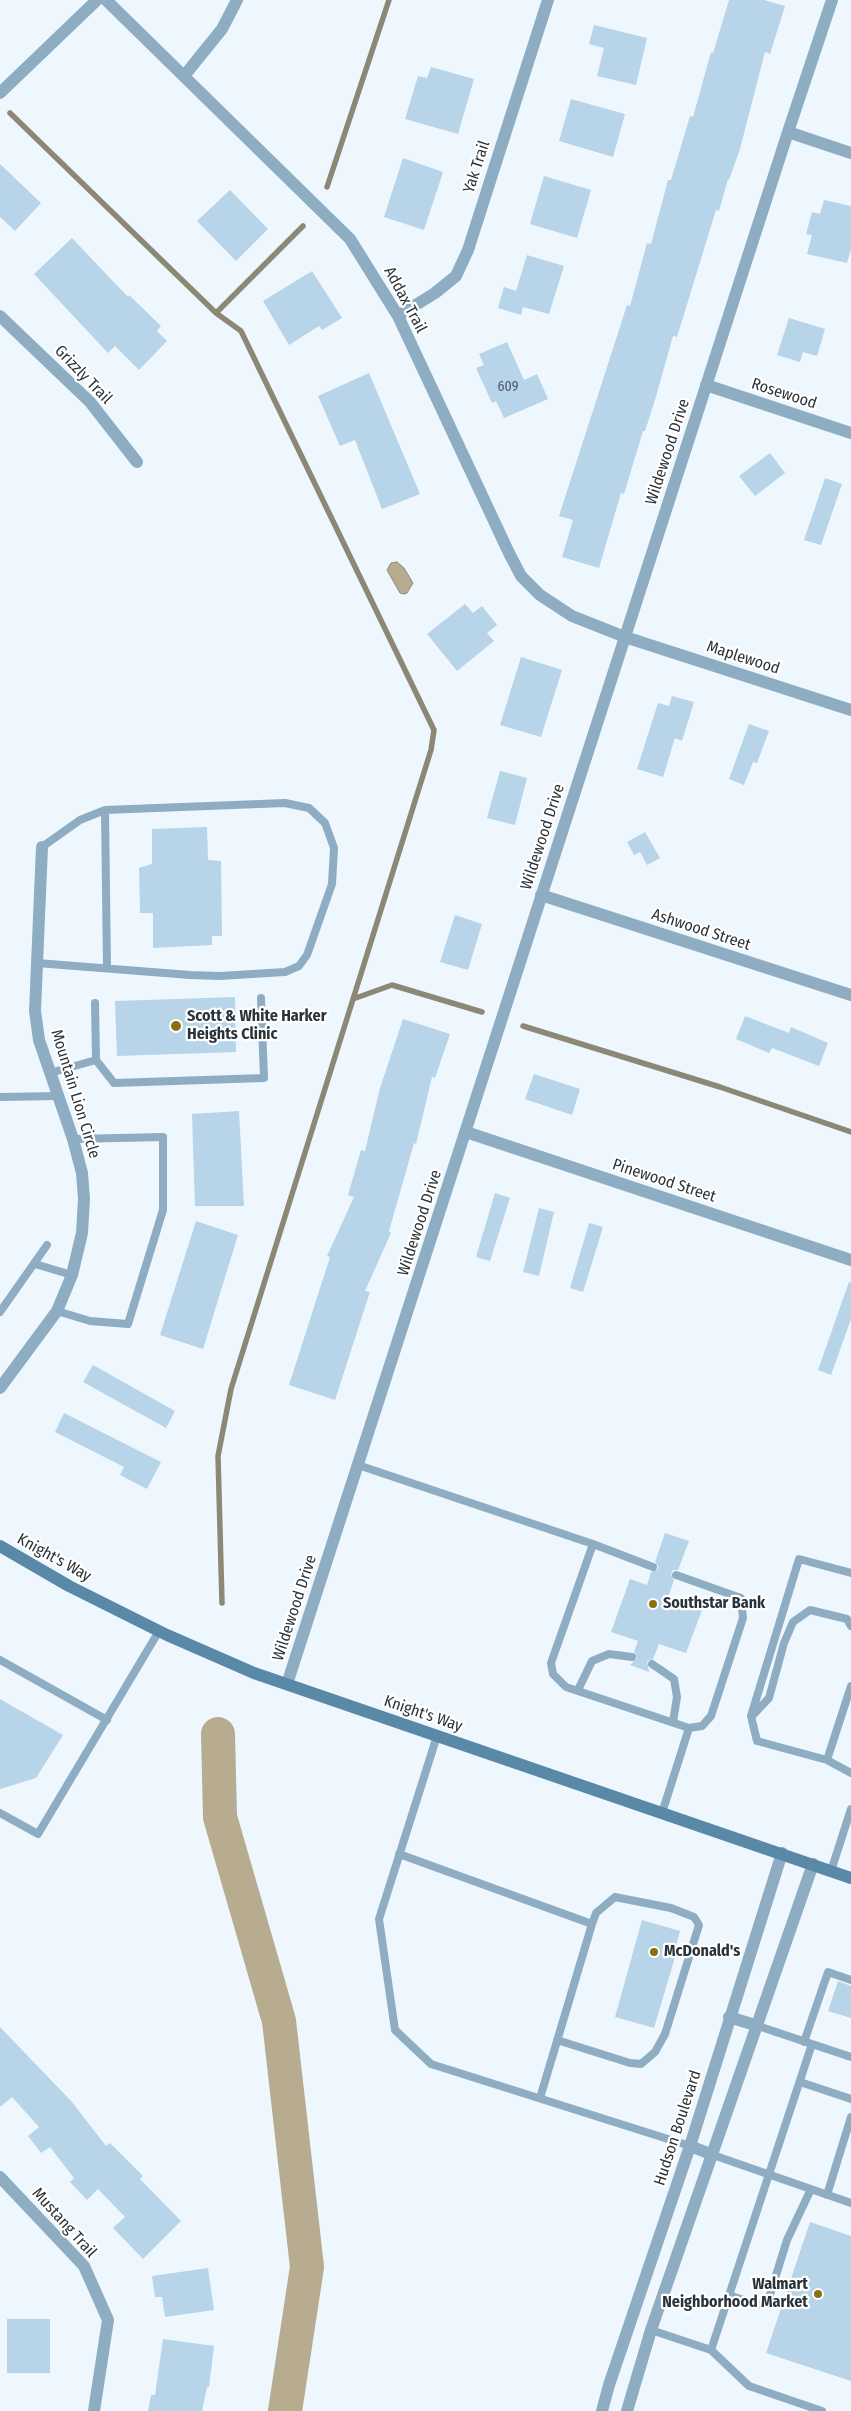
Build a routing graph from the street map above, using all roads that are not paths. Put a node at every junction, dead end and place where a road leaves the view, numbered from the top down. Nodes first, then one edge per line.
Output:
1 (97, 0) edge
2 (106, 0) edge
3 (237, 0) edge
4 (548, 0) edge
5 (832, 0) edge
6 (184, 76) junction
7 (0, 93) edge
8 (788, 132) junction
9 (851, 152) edge
10 (0, 316) edge
11 (398, 316) junction
12 (706, 386) junction
13 (851, 433) edge
14 (137, 462) dead end
15 (625, 637) junction
16 (851, 710) edge
17 (105, 810) junction
18 (42, 847) joint
19 (541, 895) junction
20 (37, 962) junction
21 (107, 968) junction
22 (851, 995) edge
23 (261, 998) dead end
24 (95, 1003) dead end
25 (96, 1060) junction
26 (50, 1073) junction
27 (58, 1096) junction
28 (0, 1097) edge
29 (466, 1132) junction
30 (73, 1139) junction
31 (47, 1245) dead end
32 (851, 1260) edge
33 (35, 1264) junction
34 (72, 1275) junction
35 (58, 1311) junction
36 (0, 1312) edge
37 (1, 1385) edge
38 (358, 1465) junction
39 (593, 1544) junction
40 (0, 1546) edge
41 (653, 1567) dead end
42 (851, 1573) edge
43 (676, 1575) dead end
44 (851, 1626) edge
45 (160, 1631) junction
46 (632, 1657) dead end
47 (0, 1660) edge
48 (652, 1664) dead end
49 (287, 1684) junction
50 (851, 1686) edge
51 (578, 1690) junction
52 (751, 1716) junction
53 (107, 1720) junction
54 (672, 1722) junction
55 (689, 1728) junction
56 (437, 1736) junction
57 (827, 1760) junction
58 (851, 1773) edge
59 (851, 1810) edge
60 (0, 1812) edge
61 (662, 1813) junction
62 (782, 1853) junction
63 (400, 1854) junction
64 (813, 1864) junction
65 (831, 1871) junction
66 (851, 1878) edge
67 (592, 1924) junction
68 (851, 1980) edge
69 (729, 2017) junction
70 (758, 2026) junction
71 (557, 2040) junction
72 (804, 2042) junction
73 (812, 2044) junction
74 (851, 2057) edge
75 (800, 2082) junction
76 (540, 2098) junction
77 (851, 2100) edge
78 (851, 2117) edge
79 (690, 2146) junction
80 (713, 2155) junction
81 (769, 2175) junction
82 (0, 2177) edge
83 (810, 2189) junction
84 (827, 2195) junction
85 (851, 2204) edge
86 (729, 2295) junction
87 (631, 2323) junction
88 (651, 2330) junction
89 (711, 2350) junction
90 (94, 2411) edge
91 (602, 2411) edge
92 (627, 2411) edge
93 (822, 2411) edge

1 - 7 street
2 - 6 street, Addax Trail
3 - 6 street
4 - 11 street, Yak Trail
5 - 8 street, Wildewood Drive
6 - 11 street, Addax Trail
8 - 9 street
8 - 12 street, Wildewood Drive
10 - 14 street, Grizzly Trail
11 - 15 street, Addax Trail
12 - 13 street, Rosewood
12 - 15 street, Wildewood Drive
15 - 16 street, Maplewood
15 - 19 street, Wildewood Drive
17 - 18 lane
17 - 21 lane
17 - 21 lane
18 - 20 street, Mountain Lion Circle
19 - 22 street, Ashwood Street
19 - 29 street, Wildewood Drive
20 - 21 lane
20 - 26 street, Mountain Lion Circle
23 - 25 lane
24 - 25 lane
25 - 26 lane
26 - 27 street, Mountain Lion Circle
27 - 28 lane
27 - 30 street, Mountain Lion Circle
29 - 32 street, Pinewood Street
29 - 38 street, Wildewood Drive
30 - 34 street, Mountain Lion Circle
30 - 35 lane
31 - 33 lane
33 - 34 lane
33 - 36 lane
34 - 35 street, Mountain Lion Circle
35 - 37 street, Mountain Lion Circle
38 - 39 lane
38 - 49 street, Wildewood Drive
39 - 41 lane
39 - 51 lane
40 - 45 main road, Knight's Way
42 - 52 lane
43 - 55 lane
44 - 52 lane
45 - 49 main road, Knight's Way
45 - 53 lane
46 - 51 lane
47 - 53 lane
48 - 54 lane
49 - 56 main road, Knight's Way
50 - 57 lane
51 - 54 lane
52 - 57 lane
53 - 60 lane
54 - 55 lane
55 - 61 lane
56 - 61 main road, Knight's Way
56 - 63 lane
57 - 58 lane
59 - 65 lane
61 - 62 main road, Knight's Way
62 - 64 main road, Knight's Way
62 - 69 street, Hudson Boulevard
63 - 67 lane
63 - 76 lane
64 - 65 main road, Knight's Way
64 - 70 street
65 - 66 main road, Knight's Way
67 - 71 lane
67 - 71 lane
68 - 72 lane
69 - 70 street
69 - 79 street, Hudson Boulevard
70 - 72 lane
70 - 80 street
71 - 76 lane
72 - 73 lane
73 - 74 lane
73 - 75 lane
75 - 77 lane
75 - 81 lane
76 - 79 lane
78 - 84 lane
79 - 80 street
79 - 87 street, Hudson Boulevard
80 - 81 lane
80 - 88 street
81 - 83 lane
81 - 86 lane
82 - 90 street, Mustang Trail
83 - 84 lane
83 - 86 lane
84 - 85 lane
86 - 89 lane
87 - 88 street
87 - 91 street, Hudson Boulevard
88 - 89 lane
88 - 92 street
89 - 93 lane

